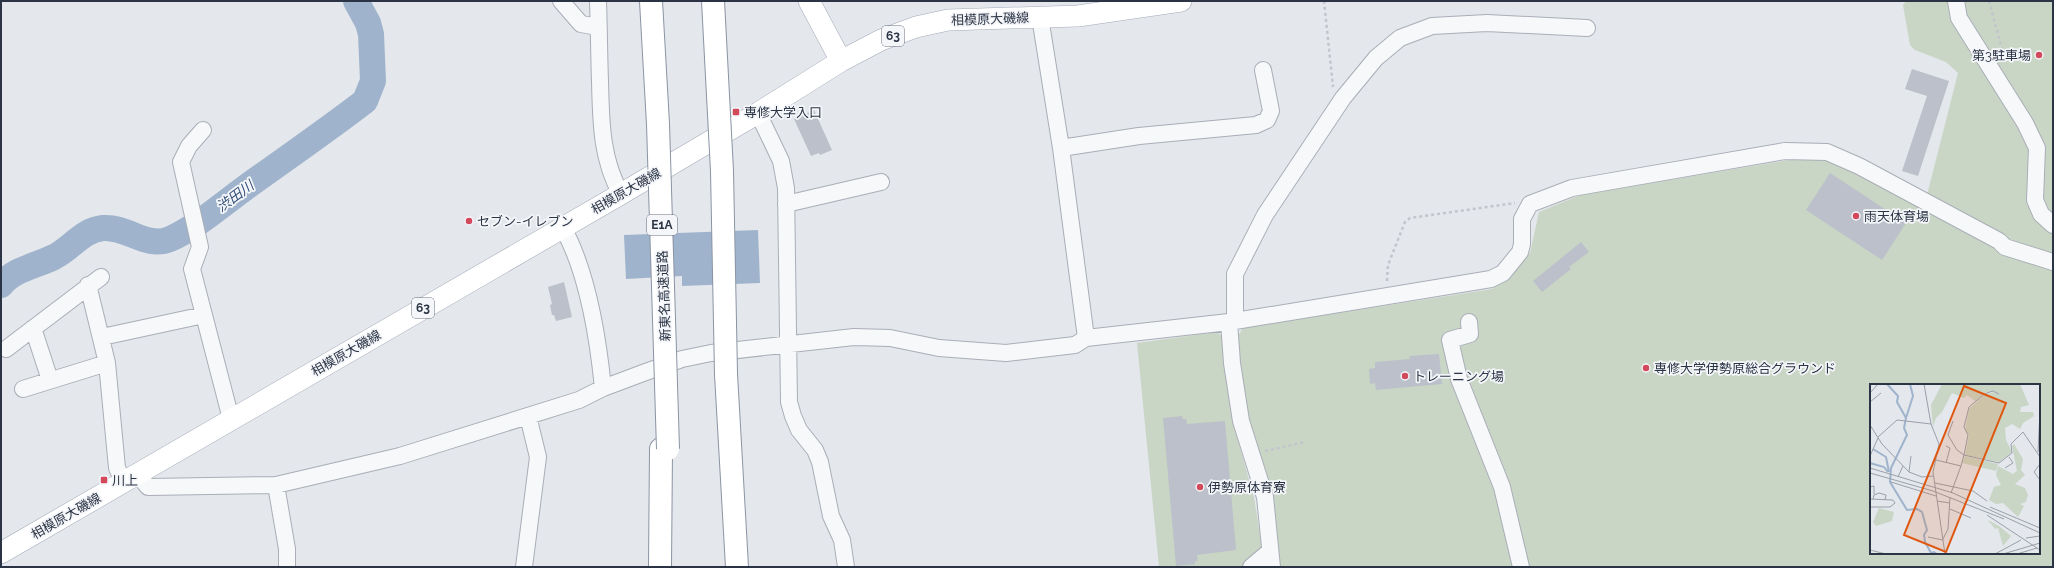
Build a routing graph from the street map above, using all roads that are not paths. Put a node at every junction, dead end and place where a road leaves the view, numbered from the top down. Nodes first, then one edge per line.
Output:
1 (561, 1) edge
2 (598, 1) edge
3 (651, 1) edge
4 (713, 1) edge
5 (809, 1) edge
6 (1181, 1) edge
7 (1956, 1) edge
8 (1040, 17) junction
9 (598, 27) junction
10 (1587, 28) dead end
11 (841, 61) junction
12 (1263, 70) dead end
13 (758, 113) junction
14 (203, 130) dead end
15 (1061, 148) junction
16 (875, 188) dead end
17 (621, 194) junction
18 (786, 204) junction
19 (2053, 225) edge
20 (563, 228) junction
21 (2053, 262) edge
22 (204, 315) junction
23 (1232, 322) junction
24 (1469, 322) dead end
25 (33, 328) junction
26 (102, 337) junction
27 (1086, 338) junction
28 (788, 344) junction
29 (6, 349) dead end
30 (107, 362) junction
31 (50, 380) junction
32 (604, 388) junction
33 (23, 389) dead end
34 (528, 416) junction
35 (231, 419) junction
36 (664, 449) junction
37 (727, 449) junction
38 (131, 479) junction
39 (276, 485) junction
40 (1270, 551) junction
41 (2, 552) edge
42 (287, 567) edge
43 (524, 567) edge
44 (660, 567) edge
45 (669, 567) edge
46 (722, 567) edge
47 (736, 567) edge
48 (846, 567) edge
49 (1251, 567) edge
50 (1272, 567) edge
51 (1521, 567) edge

1 - 9 street
2 - 9 street
3 - 36 highway, 新東名高速道路 / E1A, bridge
4 - 37 highway, bridge
5 - 11 main road
6 - 8 main road, 相模原大磯線 / 63
7 - 19 street
8 - 11 main road, 相模原大磯線 / 63
8 - 15 street
9 - 17 street
10 - 23 street
11 - 13 main road, 相模原大磯線 / 63
12 - 15 street
13 - 17 main road, 相模原大磯線 / 63
13 - 18 street
14 - 22 street
15 - 27 street
16 - 18 street
17 - 20 main road, 相模原大磯線 / 63
18 - 28 street
20 - 32 street
20 - 35 main road, 相模原大磯線 / 63
21 - 23 street
22 - 26 street
22 - 35 street
23 - 27 street
23 - 40 street
24 - 51 street
25 - 26 street
25 - 29 street
25 - 31 street
26 - 30 street
27 - 28 street
28 - 32 street
28 - 48 street
30 - 31 street
30 - 38 street
31 - 33 street
32 - 34 street
34 - 39 street
34 - 43 street
35 - 38 main road, 相模原大磯線 / 63
36 - 44 highway
36 - 45 highway
37 - 46 highway
37 - 47 highway
38 - 39 street
38 - 41 main road, 相模原大磯線 / 63
39 - 42 street
40 - 49 street
40 - 50 street

